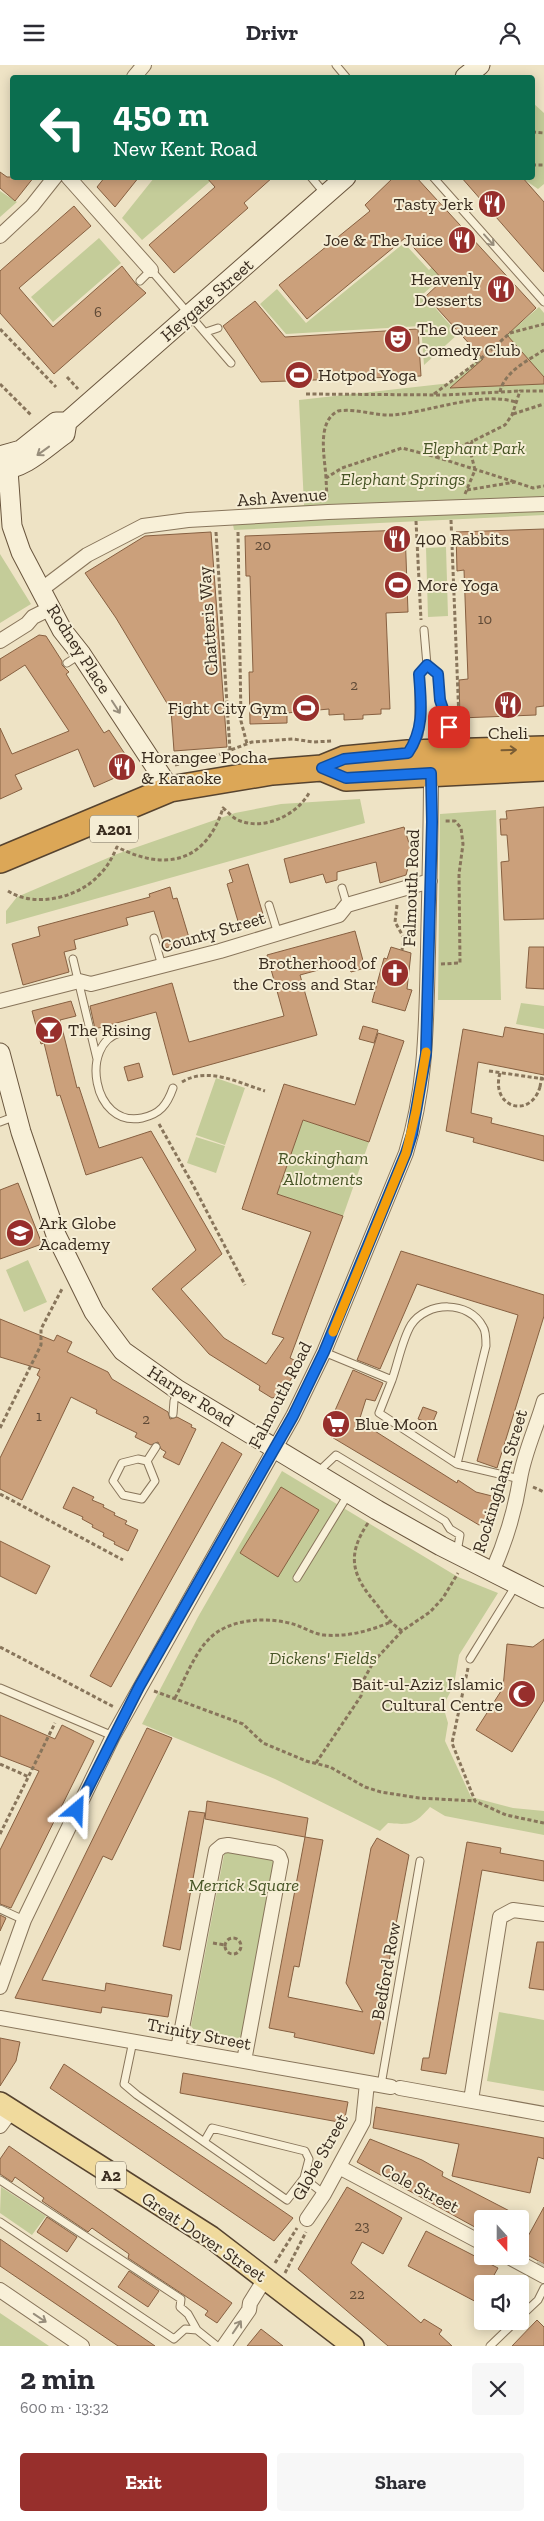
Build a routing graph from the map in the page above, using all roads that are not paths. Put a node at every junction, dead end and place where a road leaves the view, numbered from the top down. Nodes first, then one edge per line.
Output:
1 (144, 65) edge
2 (336, 65) edge
3 (480, 65) edge
4 (136, 75) edge
5 (344, 75) edge
6 (468, 75) edge
7 (54, 180) edge
8 (71, 180) edge
9 (314, 180) edge
10 (343, 180) edge
11 (436, 180) edge
12 (326, 195) junction
13 (0, 236) edge
14 (151, 270) junction
15 (140, 281) dead end
16 (544, 302) edge
17 (190, 314) junction
18 (218, 328) dead end
19 (206, 332) junction
20 (231, 363) dead end
21 (2, 463) edge
22 (544, 504) edge
23 (5, 511) edge
24 (42, 589) junction
25 (51, 608) junction
26 (424, 630) dead end
27 (0, 641) edge
28 (427, 665) junction
29 (414, 744) junction
30 (544, 749) edge
31 (468, 751) junction
32 (322, 768) junction
33 (544, 768) edge
34 (431, 773) junction
35 (169, 778) junction
36 (227, 781) junction
37 (0, 860) edge
38 (430, 881) junction
39 (4, 883) edge
40 (342, 888) dead end
41 (269, 905) dead end
42 (347, 905) junction
43 (278, 934) junction
44 (154, 938) dead end
45 (73, 959) dead end
46 (162, 966) junction
47 (78, 981) junction
48 (0, 1001) edge
49 (146, 1035) dead end
50 (0, 1053) edge
51 (97, 1059) junction
52 (173, 1088) road end
53 (8, 1119) edge
54 (324, 1352) junction
55 (392, 1380) junction
56 (178, 1390) junction
57 (544, 1401) edge
58 (172, 1415) dead end
59 (542, 1417) edge
60 (156, 1447) dead end
61 (275, 1448) junction
62 (147, 1461) junction
63 (457, 1464) junction
64 (316, 1473) junction
65 (520, 1479) junction
66 (349, 1493) junction
67 (461, 1557) junction
68 (492, 1572) junction
69 (297, 1578) dead end
70 (516, 1585) junction
71 (544, 1598) edge
72 (470, 1659) road end
73 (0, 1688) edge
74 (113, 1737) junction
75 (420, 1861) dead end
76 (0, 1909) edge
77 (544, 1914) edge
78 (24, 1920) junction
79 (0, 1987) edge
80 (0, 2018) edge
81 (133, 2041) junction
82 (178, 2049) junction
83 (244, 2061) junction
84 (385, 2086) junction
85 (471, 2100) junction
86 (4, 2113) edge
87 (544, 2114) edge
88 (204, 2142) junction
89 (339, 2167) junction
90 (304, 2178) junction
91 (0, 2180) edge
92 (324, 2194) junction
93 (307, 2219) road end
94 (0, 2221) edge
95 (474, 2239) edge
96 (524, 2265) edge
97 (271, 2269) junction
98 (544, 2276) edge
99 (544, 2288) edge
100 (0, 2290) edge
101 (529, 2308) edge
102 (197, 2330) junction
103 (507, 2330) edge
104 (224, 2345) edge
105 (82, 2346) edge
106 (353, 2346) edge
107 (490, 2346) edge

1 - 4 street
2 - 5 lane
3 - 6 street
7 - 13 street
8 - 14 street
9 - 12 lane
10 - 12 street, Heygate Street
11 -> 16 lane
12 - 17 street, Heygate Street
14 - 15 lane
14 - 17 lane
17 - 19 lane
17 - 21 street, Heygate Street
18 - 19 lane
19 - 20 lane
21 - 23 street, Rodney Place
22 - 24 street, Ash Avenue
23 - 24 street, Rodney Place
24 - 25 street, Rodney Place
25 - 27 street
25 -> 35 street, Rodney Place
26 - 28 lane
28 - 29 lane
28 - 31 lane
29 - 31 highway, A201
29 - 32 highway, A201
31 -> 30 highway, A201
32 - 34 highway, A201
32 - 36 highway, A201
33 - 34 highway, A201
34 - 38 street, Falmouth Road
35 - 36 highway, A201
35 - 37 highway, A201
36 - 39 highway, A201
38 - 42 street, County Street
38 - 54 street, Falmouth Road
40 - 42 lane
41 - 43 lane
42 - 43 street, County Street
43 - 46 street, County Street
44 - 46 lane
45 - 47 lane
46 - 47 street, County Street
47 - 48 street, County Street
47 - 51 lane
49 - 51 lane
50 - 53 street, Harper Road
51 - 52 lane
53 - 56 street, Harper Road
54 - 55 lane
54 - 61 street, Falmouth Road
55 - 63 lane
55 - 63 lane
56 - 58 lane
56 - 61 street, Harper Road
57 - 59 street, Rockingham Street
59 - 65 street, Rockingham Street
60 - 62 lane
61 - 64 street, Harper Road
61 - 74 street, Falmouth Road
62 - 62 lane
63 - 65 lane
64 - 66 street, Harper Road
64 - 67 lane
65 - 68 street, Rockingham Street
66 - 67 street, Harper Road
66 - 69 lane
67 - 68 street, Harper Road
68 - 70 street, Harper Road
70 - 71 street, Harper Road
70 - 72 lane
73 - 74 lane
74 - 78 street, Falmouth Road
75 - 84 lane, Bedford Row
76 - 78 lane
77 - 85 street
78 - 79 street, Falmouth Road
80 - 81 street, Trinity Street
81 - 82 street, Trinity Street
81 - 88 lane
82 - 83 street, Trinity Street
82 - 83 street
83 - 84 street, Trinity Street
84 - 85 street, Trinity Street
84 - 89 street, Globe Street
85 - 87 street, Trinity Street
86 - 97 main road, Great Dover Street / A2
88 - 90 lane
88 - 90 lane
89 - 92 street, Globe Street
89 - 95 street, Cole Street
90 - 92 lane
91 - 102 lane
92 - 93 street, Globe Street
94 - 102 lane
96 - 98 street
104 -> 97 street
97 - 106 main road, Great Dover Street / A2
99 - 101 lane
100 -> 105 street
102 - 104 lane
103 - 107 lane

